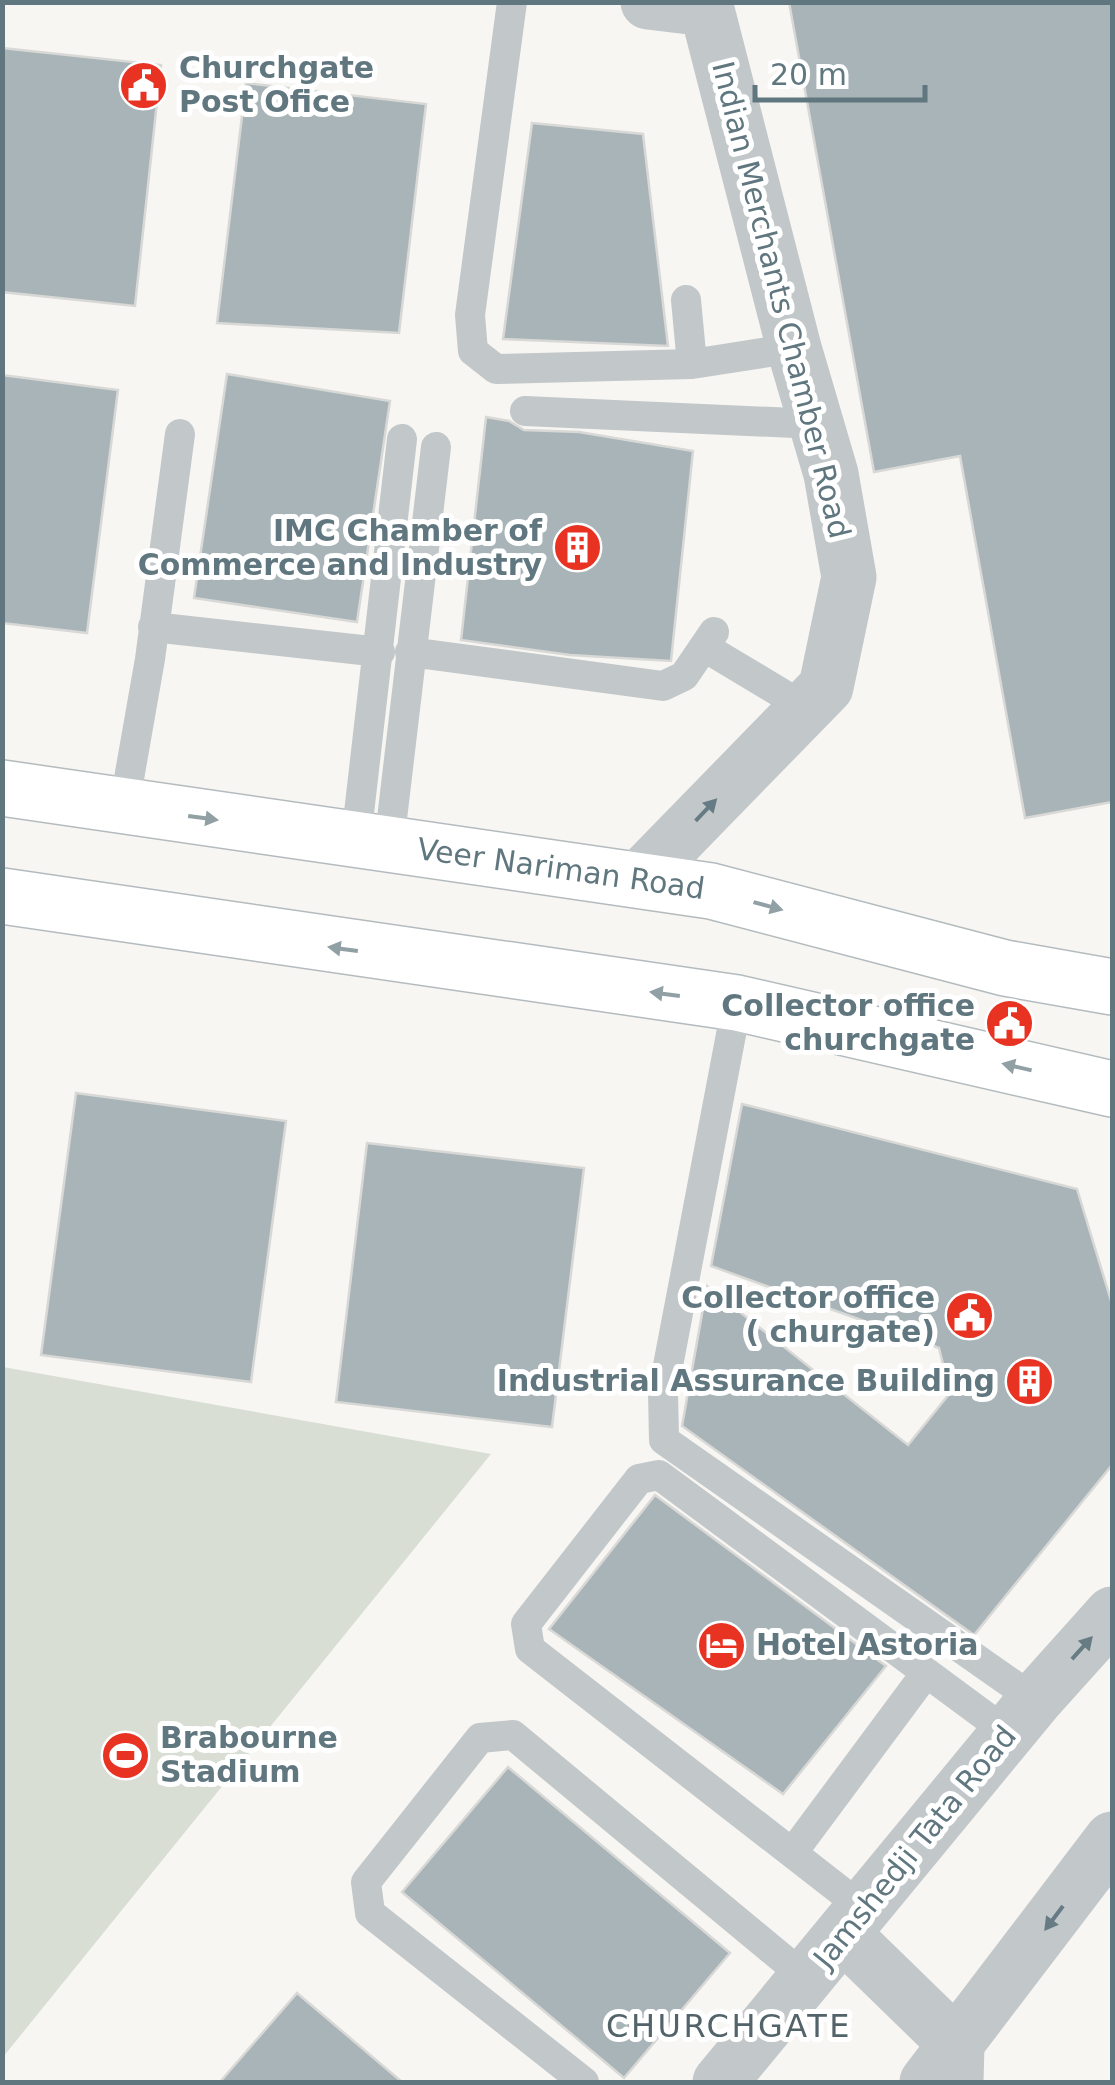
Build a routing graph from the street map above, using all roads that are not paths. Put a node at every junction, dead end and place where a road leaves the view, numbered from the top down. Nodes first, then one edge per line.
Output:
1 (512, 2) edge
2 (648, 2) edge
3 (706, 6) edge
4 (686, 300) dead end
5 (794, 348) junction
6 (692, 364) junction
7 (526, 411) dead end
8 (816, 424) junction
9 (180, 434) dead end
10 (402, 438) dead end
11 (436, 447) dead end
12 (153, 626) junction
13 (395, 652) junction
14 (806, 708) junction
15 (2, 788) edge
16 (124, 807) junction
17 (372, 841) junction
18 (638, 880) junction
19 (2, 896) edge
20 (1112, 987) edge
21 (736, 1004) junction
22 (1112, 1089) edge
23 (1112, 1614) edge
24 (926, 1673) junction
25 (1022, 1716) junction
26 (1112, 1839) edge
27 (793, 1852) junction
28 (853, 1921) junction
29 (806, 1978) junction
30 (947, 2070) edge
31 (584, 2082) edge
32 (720, 2082) edge

1 - 6 lane
2 - 3 street
3 - 5 street, Indian Merchants Chamber Road
4 - 6 lane
5 - 6 lane
5 - 8 street, Indian Merchants Chamber Road
7 - 8 lane
8 - 14 street, Indian Merchants Chamber Road
9 - 12 lane
10 - 13 lane
11 - 13 lane
12 - 13 lane
12 - 16 lane
13 - 14 lane
13 - 17 lane
18 -> 14 street, Indian Merchants Chamber Road
15 - 16 main road, Veer Nariman Road
16 -> 17 main road, Veer Nariman Road
17 - 18 main road, Veer Nariman Road
18 -> 20 main road, Veer Nariman Road
21 -> 19 main road
22 -> 21 main road
21 - 25 lane
25 -> 23 street, Jamshedji Tata Road
24 - 25 lane
24 - 27 lane
24 - 27 lane
25 - 28 street, Jamshedji Tata Road
26 -> 30 street
27 - 28 lane
28 - 29 street, Jamshedji Tata Road
28 - 30 street
29 - 31 lane
29 - 32 street, Jamshedji Tata Road

